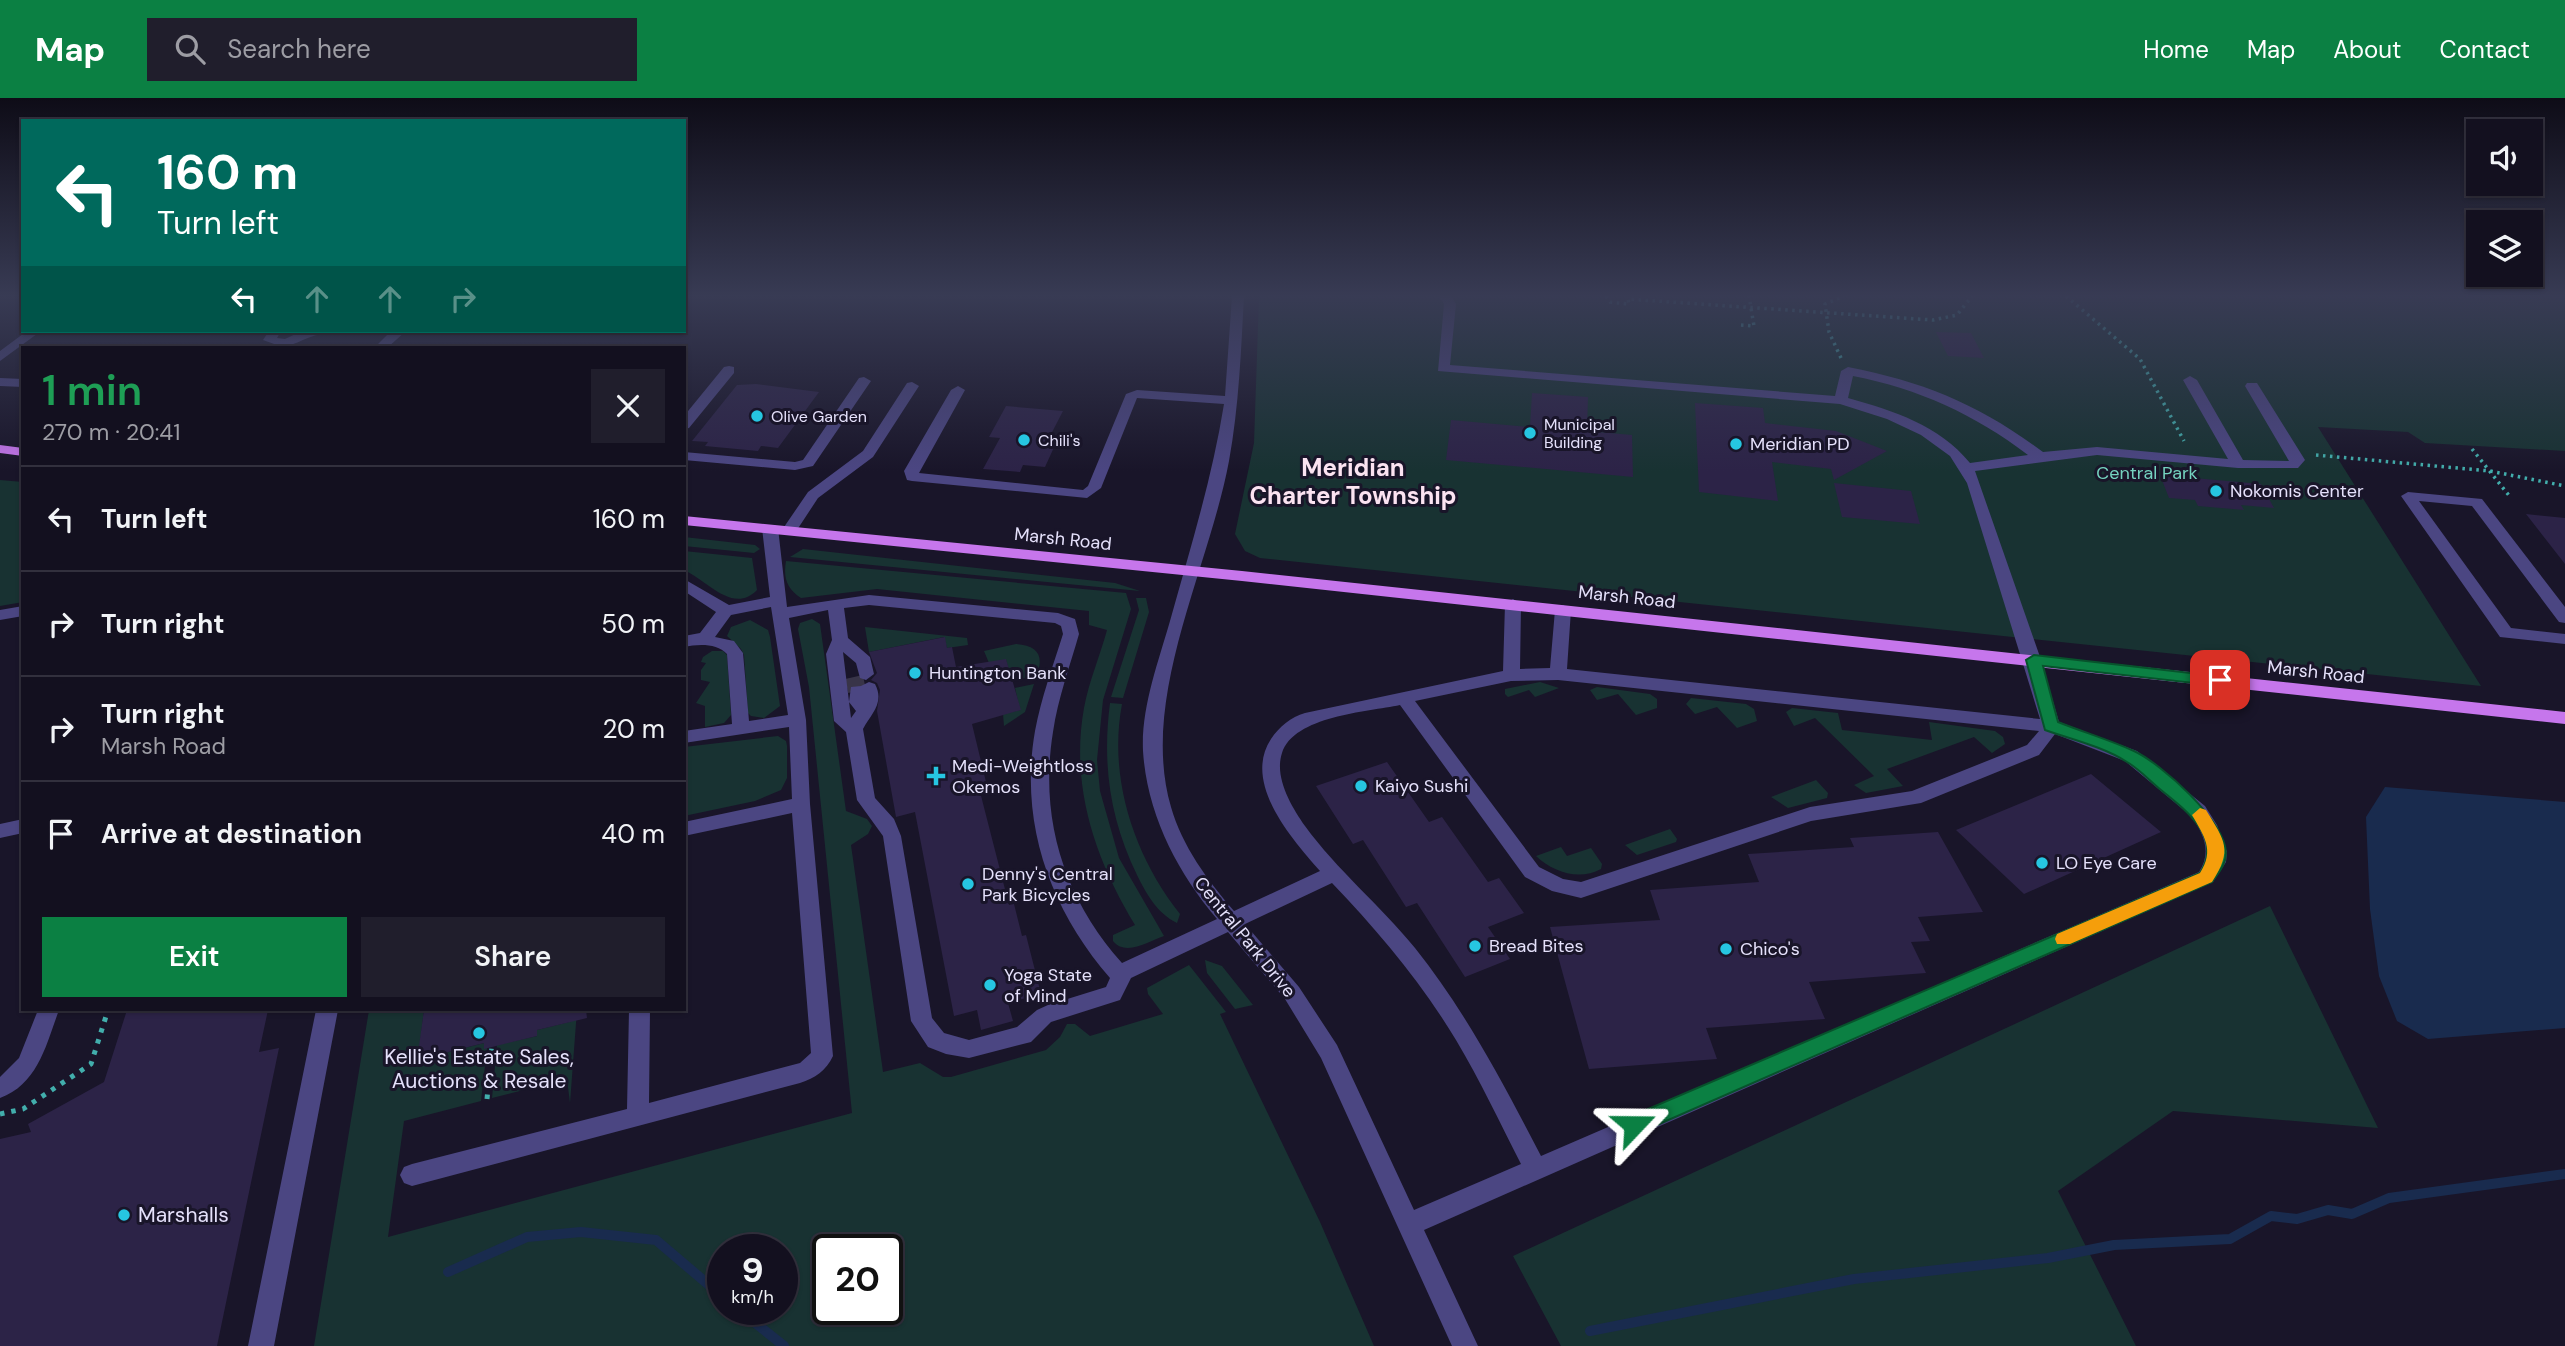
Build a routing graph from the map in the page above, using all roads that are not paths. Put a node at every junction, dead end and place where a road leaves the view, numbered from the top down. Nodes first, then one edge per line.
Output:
1 (1234, 354) edge
2 (1445, 354) edge
3 (729, 369) dead end
4 (2190, 380) dead end
5 (0, 382) edge
6 (864, 382) dead end
7 (21, 383) edge
8 (912, 386) dead end
9 (2252, 386) dead end
10 (958, 390) dead end
11 (1841, 400) junction
12 (1231, 401) junction
13 (686, 423) edge
14 (0, 449) edge
15 (21, 452) edge
16 (686, 456) edge
17 (2040, 457) junction
18 (2238, 464) junction
19 (1966, 468) junction
20 (686, 520) edge
21 (770, 528) junction
22 (790, 530) junction
23 (1194, 571) junction
24 (686, 585) edge
25 (835, 604) junction
26 (1513, 604) junction
27 (779, 608) junction
28 (1563, 610) junction
29 (21, 611) edge
30 (726, 611) junction
31 (0, 615) edge
32 (2565, 618) edge
33 (2565, 639) edge
34 (693, 641) edge
35 (848, 645) junction
36 (2034, 660) junction
37 (1558, 674) junction
38 (1511, 675) junction
39 (1403, 697) junction
40 (2565, 718) edge
41 (797, 720) junction
42 (860, 721) junction
43 (2051, 726) junction
44 (741, 729) junction
45 (686, 731) edge
46 (709, 734) junction
47 (686, 737) edge
48 (801, 804) junction
49 (21, 826) edge
50 (686, 829) edge
51 (0, 831) edge
52 (1334, 873) junction
53 (1232, 923) junction
54 (1119, 974) junction
55 (48, 1011) edge
56 (327, 1011) edge
57 (639, 1011) edge
58 (0, 1088) edge
59 (638, 1116) junction
60 (1535, 1168) junction
61 (412, 1175) dead end
62 (1410, 1224) junction
63 (261, 1346) edge
64 (1465, 1346) edge

1 - 12 street, Central Park Drive
2 - 11 street
3 - 13 street
4 - 18 street
5 - 7 street
6 - 16 street
8 - 22 street
9 - 18 street
10 - 12 street
11 - 17 street
11 - 19 street
12 - 23 street, Central Park Drive
14 - 15 main road
17 - 18 street
17 - 19 street
19 - 36 street
20 - 21 main road, Marsh Road
21 - 22 main road, Marsh Road
21 - 27 street
22 - 23 main road, Marsh Road
23 - 26 main road, Marsh Road
23 - 53 street, Central Park Drive
24 - 30 street
25 - 27 street
25 - 35 street
25 - 54 street
26 - 28 main road, Marsh Road
26 - 38 street
27 - 30 street
27 - 41 street
28 - 36 main road, Marsh Road
28 - 37 street
29 - 31 street
30 - 34 street
32 - 33 street
34 - 44 street
35 - 42 street
35 - 42 street
36 - 40 main road, Marsh Road
36 - 43 street
37 - 38 street
37 - 43 street
38 - 39 street
39 - 43 street
39 - 52 street
41 - 44 street
41 - 48 street
42 - 54 street
43 - 60 street
44 - 46 street
45 - 46 street
46 - 47 street
48 - 50 street
48 - 59 street
49 - 51 street
52 - 53 street
52 - 60 street
53 - 54 street
53 - 62 street, Central Park Drive
55 - 58 street
56 - 63 street
57 - 59 street
59 - 61 street
60 - 62 street
62 - 64 street, Central Park Drive

